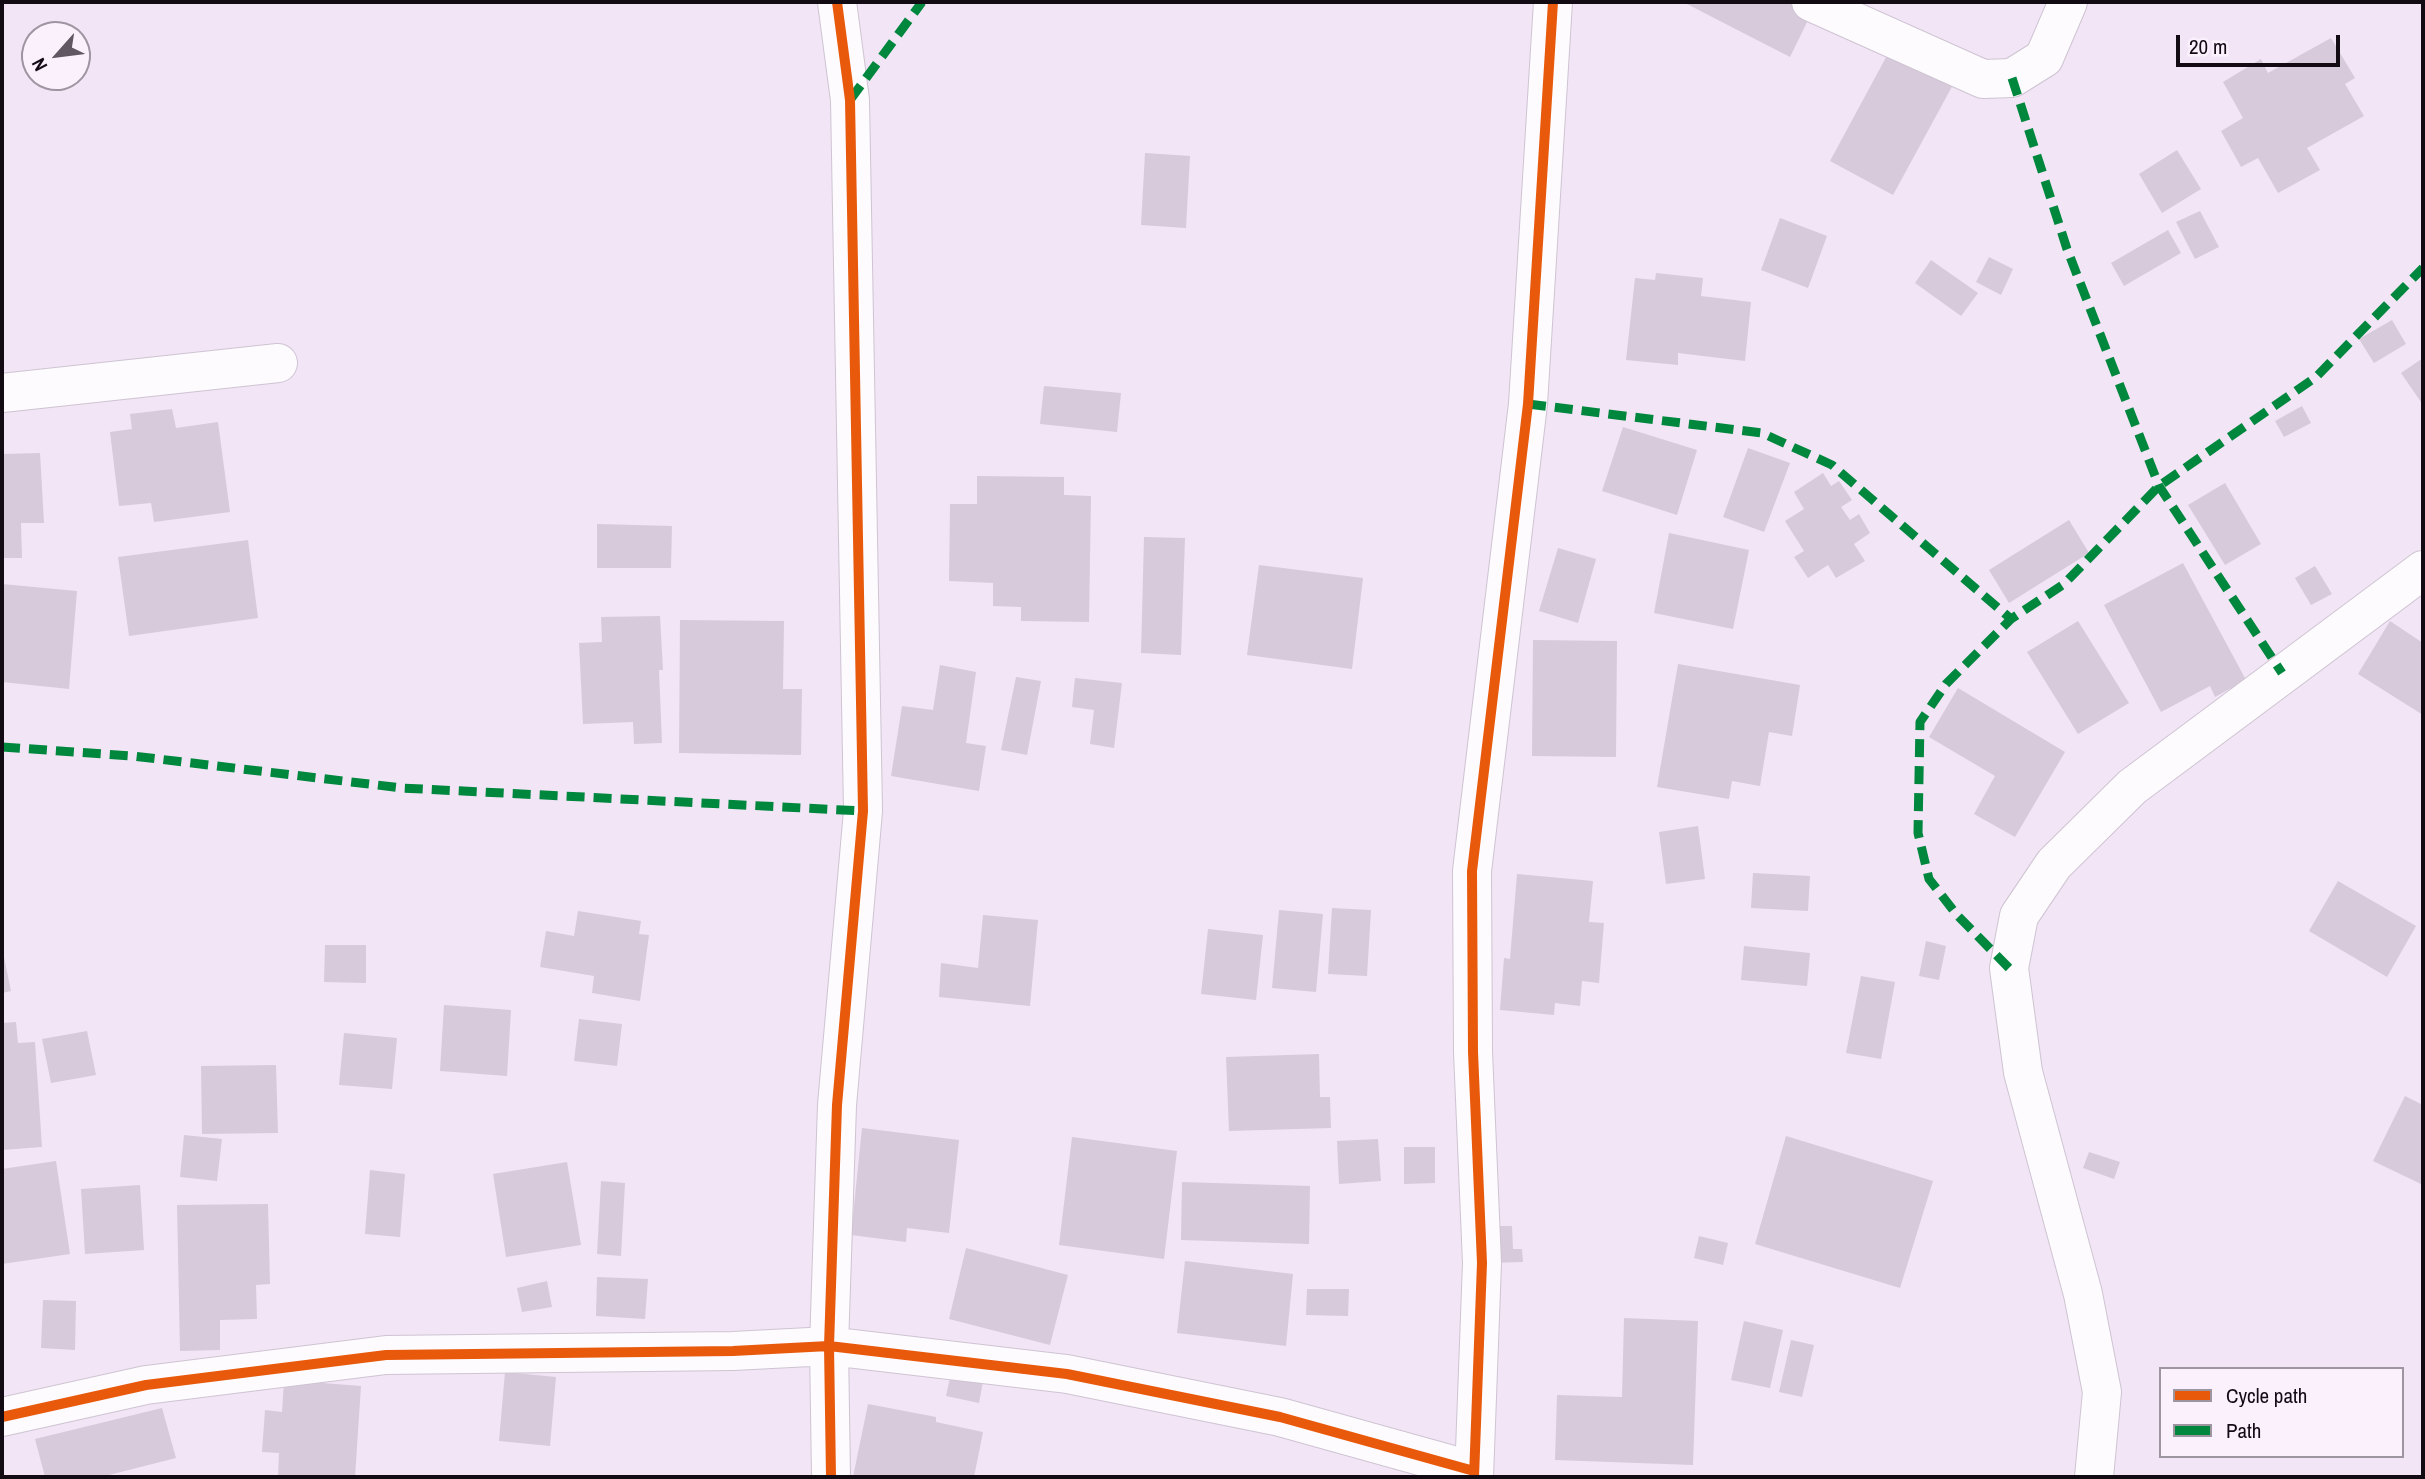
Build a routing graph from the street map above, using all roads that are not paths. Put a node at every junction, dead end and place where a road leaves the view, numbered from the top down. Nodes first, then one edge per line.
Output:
1 (837, 2) edge
2 (1553, 2) edge
3 (1811, 2) edge
4 (2068, 2) edge
5 (278, 363) dead end
6 (2, 393) edge
7 (2423, 570) edge
8 (829, 1346) junction
9 (2, 1417) edge
10 (1474, 1474) edge
11 (831, 1477) edge
12 (2094, 1477) edge

1 - 8 street
2 - 10 street
3 - 4 street
5 - 6 street
7 - 12 street
8 - 9 street
8 - 10 street
8 - 11 street

